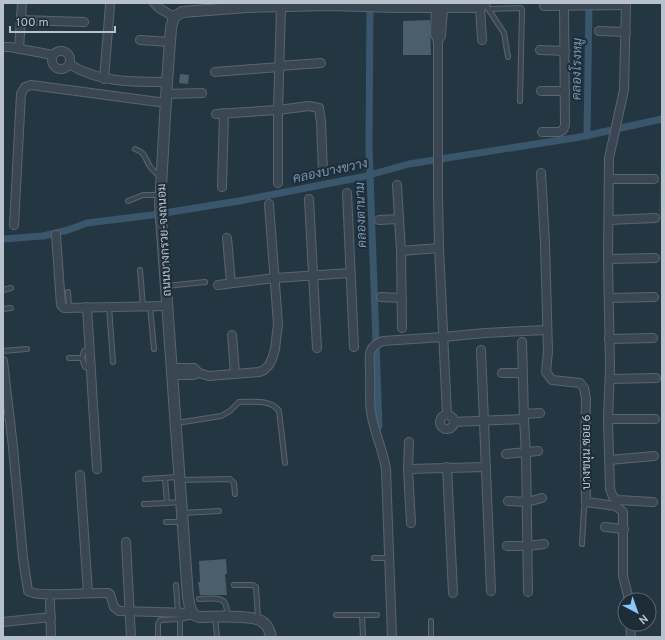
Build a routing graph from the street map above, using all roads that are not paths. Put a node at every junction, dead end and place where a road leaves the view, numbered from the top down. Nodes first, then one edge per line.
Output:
1 (22, 3) edge
2 (154, 3) edge
3 (332, 4) edge
4 (626, 4) edge
5 (110, 5) dead end
6 (247, 5) edge
7 (395, 5) edge
8 (424, 5) edge
9 (485, 6) edge
10 (544, 6) dead end
11 (564, 6) junction
12 (187, 7) edge
13 (208, 7) edge
14 (282, 7) junction
15 (439, 8) junction
16 (174, 17) junction
17 (21, 20) junction
18 (84, 22) dead end
19 (599, 31) dead end
20 (626, 32) junction
21 (140, 40) dead end
22 (482, 40) dead end
23 (170, 42) junction
24 (3, 47) edge
25 (19, 49) junction
26 (540, 50) dead end
27 (565, 50) junction
28 (53, 55) junction
29 (508, 57) dead end
30 (321, 63) dead end
31 (69, 64) junction
32 (279, 67) junction
33 (215, 72) dead end
34 (104, 79) junction
35 (166, 82) junction
36 (541, 91) dead end
37 (565, 91) junction
38 (202, 93) dead end
39 (166, 98) junction
40 (520, 101) dead end
41 (278, 110) junction
42 (542, 132) dead end
43 (135, 149) dead end
44 (322, 172) dead end
45 (541, 173) dead end
46 (161, 177) junction
47 (609, 179) junction
48 (654, 179) dead end
49 (278, 183) dead end
50 (397, 185) dead end
51 (222, 187) dead end
52 (347, 193) dead end
53 (160, 198) junction
54 (309, 199) dead end
55 (128, 201) dead end
56 (269, 204) dead end
57 (655, 218) dead end
58 (399, 219) junction
59 (379, 220) dead end
60 (609, 220) junction
61 (14, 225) dead end
62 (56, 235) dead end
63 (227, 238) dead end
64 (439, 248) junction
65 (401, 251) junction
66 (654, 258) dead end
67 (608, 259) junction
68 (140, 270) dead end
69 (350, 273) junction
70 (314, 276) junction
71 (275, 278) junction
72 (205, 282) dead end
73 (231, 283) junction
74 (218, 285) dead end
75 (166, 286) junction
76 (11, 288) dead end
77 (3, 290) edge
78 (68, 292) dead end
79 (381, 297) dead end
80 (654, 297) dead end
81 (402, 298) junction
82 (609, 298) junction
83 (109, 306) junction
84 (147, 306) junction
85 (167, 306) junction
86 (87, 307) junction
87 (3, 308) edge
88 (11, 308) dead end
89 (69, 308) junction
90 (402, 328) dead end
91 (546, 330) junction
92 (232, 335) dead end
93 (443, 337) junction
94 (652, 338) dead end
95 (609, 339) junction
96 (522, 342) dead end
97 (354, 347) dead end
98 (318, 348) dead end
99 (27, 349) dead end
100 (89, 349) junction
101 (154, 349) dead end
102 (480, 350) dead end
103 (3, 351) edge
104 (69, 358) dead end
105 (82, 358) junction
106 (3, 361) edge
107 (113, 362) dead end
108 (91, 368) junction
109 (172, 372) junction
110 (235, 373) junction
111 (502, 373) dead end
112 (523, 373) junction
113 (656, 378) dead end
114 (610, 379) junction
115 (540, 413) dead end
116 (447, 415) junction
117 (6, 416) edge
118 (524, 417) junction
119 (608, 419) junction
120 (655, 419) dead end
121 (483, 421) junction
122 (454, 422) junction
123 (175, 423) junction
124 (409, 442) dead end
125 (538, 451) dead end
126 (526, 453) junction
127 (506, 454) dead end
128 (654, 456) dead end
129 (609, 460) junction
130 (285, 463) dead end
131 (447, 467) junction
132 (486, 467) junction
133 (97, 469) dead end
134 (408, 469) junction
135 (80, 475) dead end
136 (165, 478) junction
137 (179, 478) junction
138 (145, 480) dead end
139 (235, 494) dead end
140 (542, 498) dead end
141 (508, 501) dead end
142 (180, 502) junction
143 (527, 502) junction
144 (586, 502) junction
145 (653, 502) dead end
146 (167, 503) junction
147 (144, 504) dead end
148 (219, 511) dead end
149 (181, 518) junction
150 (166, 522) dead end
151 (411, 522) dead end
152 (605, 527) dead end
153 (624, 529) junction
154 (126, 542) dead end
155 (544, 544) dead end
156 (582, 544) dead end
157 (507, 546) dead end
158 (527, 546) junction
159 (374, 558) dead end
160 (389, 558) junction
161 (176, 585) dead end
162 (234, 585) dead end
163 (490, 591) dead end
164 (88, 592) junction
165 (528, 592) dead end
166 (627, 592) edge
167 (453, 593) dead end
168 (198, 599) dead end
169 (50, 602) dead end
170 (130, 611) junction
171 (193, 614) junction
172 (336, 615) dead end
173 (362, 615) junction
174 (377, 615) dead end
175 (179, 616) junction
176 (50, 617) junction
177 (214, 617) junction
178 (228, 617) junction
179 (258, 619) junction
180 (431, 620) dead end
181 (3, 622) edge
182 (51, 637) edge
183 (131, 637) edge
184 (158, 637) edge
185 (180, 637) edge
186 (217, 637) edge
187 (271, 637) edge
188 (364, 637) edge
189 (392, 637) edge
190 (431, 637) edge

1 - 17 street
2 - 16 street
3 - 7 street
3 - 14 street
4 - 11 street
4 - 20 street
5 - 34 street
6 - 13 street
6 - 14 street
7 - 8 street
8 - 15 street
9 - 15 street
9 - 22 street
9 - 29 lane
9 - 40 lane
10 - 11 street
11 - 27 street
12 - 13 street
12 - 16 street
14 - 32 street
15 - 64 street
16 - 23 street, ถนนบางกรวย-จงถนอม
17 - 18 street
17 - 25 street
19 - 20 street
20 - 47 street
21 - 23 street
23 - 35 street, ถนนบางกรวย-จงถนอม
24 - 25 street
25 - 28 street
26 - 27 street
27 - 37 street
28 - 31 street
28 - 31 street
30 - 32 street
31 - 34 street
32 - 33 street
32 - 41 street
34 - 35 street
35 - 39 street, ถนนบางกรวย-จงถนอม
36 - 37 street
37 - 42 street
38 - 39 street
39 - 46 street, ถนนบางกรวย-จงถนอม
39 - 61 street
41 - 44 street
41 - 49 street
41 - 51 street
43 - 46 lane
45 - 91 street
46 - 53 street, ถนนบางกรวย-จงถนอม
47 - 48 street
47 - 60 street
50 - 58 street
52 - 69 street
53 - 55 lane
53 - 75 street, ถนนบางกรวย-จงถนอม
54 - 70 street
56 - 71 street
57 - 60 street
58 - 59 street
58 - 65 street
60 - 67 street
62 - 89 street
63 - 73 street
64 - 65 street
64 - 93 street
65 - 81 street
66 - 67 street
67 - 82 street
68 - 84 lane
69 - 70 street
69 - 97 street
70 - 71 street
70 - 98 street
71 - 73 street
71 - 110 street
72 - 75 lane
73 - 74 street
75 - 85 street, ถนนบางกรวย-จงถนอม
76 - 77 lane
78 - 89 lane
79 - 81 street
80 - 82 street
81 - 90 street
82 - 95 street
83 - 84 street
83 - 86 street
83 - 107 lane
84 - 85 street
84 - 101 lane
85 - 109 street, ถนนบางกรวย-จงถนอม
86 - 89 street
86 - 100 street
87 - 88 lane
91 - 93 street
91 - 144 street, บางขนุน ซอย 6
92 - 110 street
93 - 116 street
93 - 160 street
94 - 95 street
95 - 114 street
96 - 112 street
99 - 103 lane
100 - 105 lane
100 - 108 street
102 - 121 street
104 - 105 lane
105 - 108 lane
106 - 117 street
108 - 133 street
109 - 110 street
109 - 123 street, ถนนบางกรวย-จงถนอม
111 - 112 street
112 - 118 street
113 - 114 street
114 - 119 street
115 - 118 street
116 - 122 street
116 - 122 street
117 - 164 street
118 - 121 street
118 - 126 street
119 - 120 street
119 - 129 street
121 - 122 street
121 - 132 street
123 - 130 lane
123 - 137 street, ถนนบางกรวย-จงถนอม
124 - 134 street
125 - 126 street
126 - 127 street
126 - 143 street
128 - 129 street
129 - 145 street
131 - 132 street
131 - 134 street
131 - 167 street
132 - 163 street
134 - 151 street
135 - 164 street
136 - 137 lane
136 - 138 lane
136 - 146 lane
137 - 139 lane
137 - 142 street, ถนนบางกรวย-จงถนอม
140 - 143 street
141 - 143 street
142 - 146 lane
142 - 149 street, ถนนบางกรวย-จงถนอม
143 - 158 street
144 - 153 street, บางขนุน ซอย 6
144 - 156 lane
146 - 147 lane
148 - 149 lane
149 - 150 lane
149 - 171 street, ถนนบางกรวย-จงถนอม
152 - 153 street
153 - 166 street, บางขนุน ซอย 6
154 - 170 street
155 - 158 street
157 - 158 street
158 - 165 street
159 - 160 lane
160 - 189 street
161 - 175 lane
162 - 179 lane
164 - 170 street
168 - 178 lane
169 - 176 street
170 - 175 street
170 - 183 street
171 - 175 street
171 - 177 street
172 - 173 lane
173 - 174 lane
173 - 188 lane
175 - 184 lane
175 - 185 lane
176 - 181 street
176 - 182 street
177 - 178 street
177 - 186 lane
178 - 179 street
179 - 187 street
180 - 190 lane

